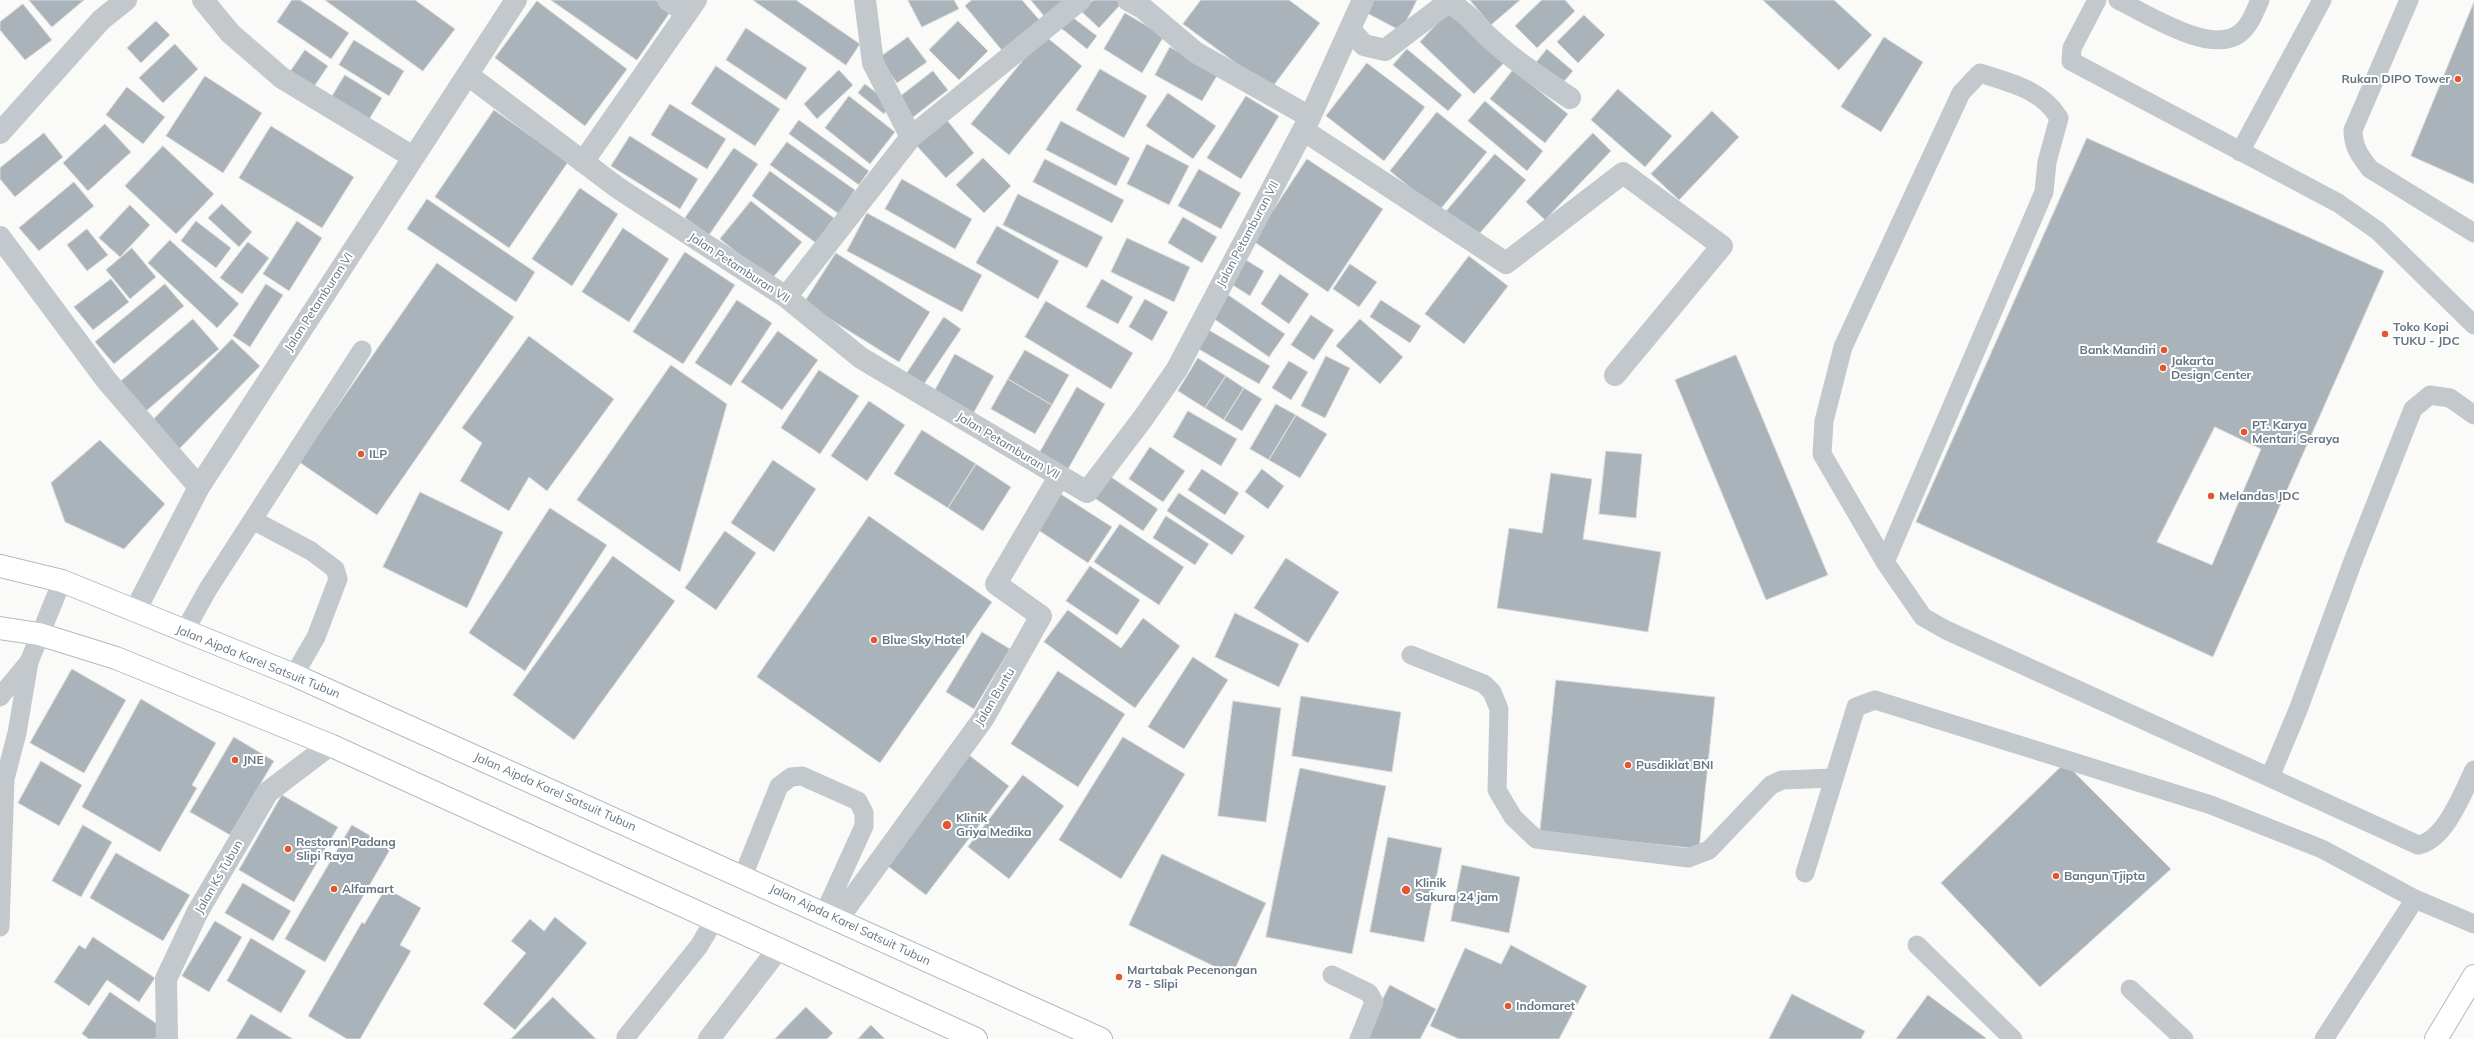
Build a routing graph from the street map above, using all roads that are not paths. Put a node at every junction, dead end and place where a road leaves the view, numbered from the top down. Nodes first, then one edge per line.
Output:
1 (126, 0) edge
2 (203, 0) edge
3 (516, 0) edge
4 (668, 0) edge
5 (865, 0) edge
6 (1080, 0) edge
7 (1128, 0) edge
8 (1363, 0) edge
9 (2097, 0) edge
10 (2118, 0) edge
11 (2260, 0) edge
12 (2322, 0) edge
13 (2409, 0) edge
14 (691, 7) edge
15 (1350, 30) junction
16 (468, 75) junction
17 (1570, 98) dead end
18 (1307, 123) junction
19 (0, 133) edge
20 (910, 137) junction
21 (2240, 152) junction
22 (413, 157) junction
23 (583, 162) junction
24 (2474, 233) edge
25 (0, 236) edge
26 (786, 297) junction
27 (2474, 326) edge
28 (362, 350) dead end
29 (1615, 375) dead end
30 (2474, 415) edge
31 (1060, 477) junction
32 (199, 486) junction
33 (253, 520) junction
34 (1885, 562) junction
35 (0, 566) edge
36 (62, 581) junction
37 (135, 611) junction
38 (0, 628) edge
39 (184, 632) junction
40 (39, 634) junction
41 (1411, 655) dead end
42 (29, 662) junction
43 (294, 675) junction
44 (0, 697) edge
45 (330, 745) junction
46 (2474, 770) edge
47 (2270, 777) junction
48 (1833, 778) junction
49 (1805, 873) dead end
50 (743, 876) junction
51 (2415, 899) junction
52 (1, 917) edge
53 (830, 917) junction
54 (715, 919) junction
55 (2474, 924) edge
56 (1917, 945) dead end
57 (779, 948) junction
58 (1332, 975) dead end
59 (2473, 978) edge
60 (2130, 989) dead end
61 (626, 1036) dead end
62 (167, 1039) edge
63 (709, 1039) edge
64 (976, 1039) edge
65 (1101, 1039) edge
66 (1359, 1039) edge
67 (2013, 1039) edge
68 (2184, 1039) edge
69 (2324, 1039) edge
70 (2436, 1039) edge

1 - 19 street
2 - 22 street
3 - 16 street, Jalan Petamburan VI
4 - 14 street
5 - 20 street
6 - 20 street
7 - 18 street
8 - 15 street, Jalan Petamburan VII
9 - 21 lane
10 - 11 lane
12 - 21 lane
13 - 24 lane
14 - 23 street
15 - 17 street
15 - 18 street, Jalan Petamburan VII
16 - 22 street, Jalan Petamburan VI
16 - 23 street, Jalan Petamburan VII
18 - 29 street
18 - 31 street, Jalan Petamburan VII
20 - 26 street
21 - 27 lane
22 - 32 street, Jalan Petamburan VI
23 - 26 street, Jalan Petamburan VII
25 - 32 street
26 - 31 street, Jalan Petamburan VII
28 - 33 lane
30 - 47 lane
31 - 53 street, Jalan Buntu
32 - 37 street, Jalan Petamburan VI
33 - 39 lane
33 - 43 lane
34 - 34 lane
34 - 47 lane
35 - 36 main road, Jalan Aipda Karel Satsuit Tubun
36 - 37 main road, Jalan Aipda Karel Satsuit Tubun
36 - 40 lane
37 - 39 main road, Jalan Aipda Karel Satsuit Tubun
38 - 40 main road
39 - 43 main road, Jalan Aipda Karel Satsuit Tubun
40 - 42 lane
40 - 45 main road
41 - 48 lane
42 - 44 lane
42 - 52 lane
43 - 50 main road, Jalan Aipda Karel Satsuit Tubun
45 - 54 main road
45 - 62 street, Jalan Ks Tubun
46 - 47 lane
48 - 49 lane
48 - 51 lane
50 - 53 main road, Jalan Aipda Karel Satsuit Tubun
50 - 53 lane
51 - 55 lane
51 - 69 lane
53 - 65 main road, Jalan Aipda Karel Satsuit Tubun
54 - 57 main road
54 - 61 lane
56 - 67 lane
57 - 63 street
57 - 64 main road
58 - 66 lane
59 - 70 main road
60 - 68 lane

